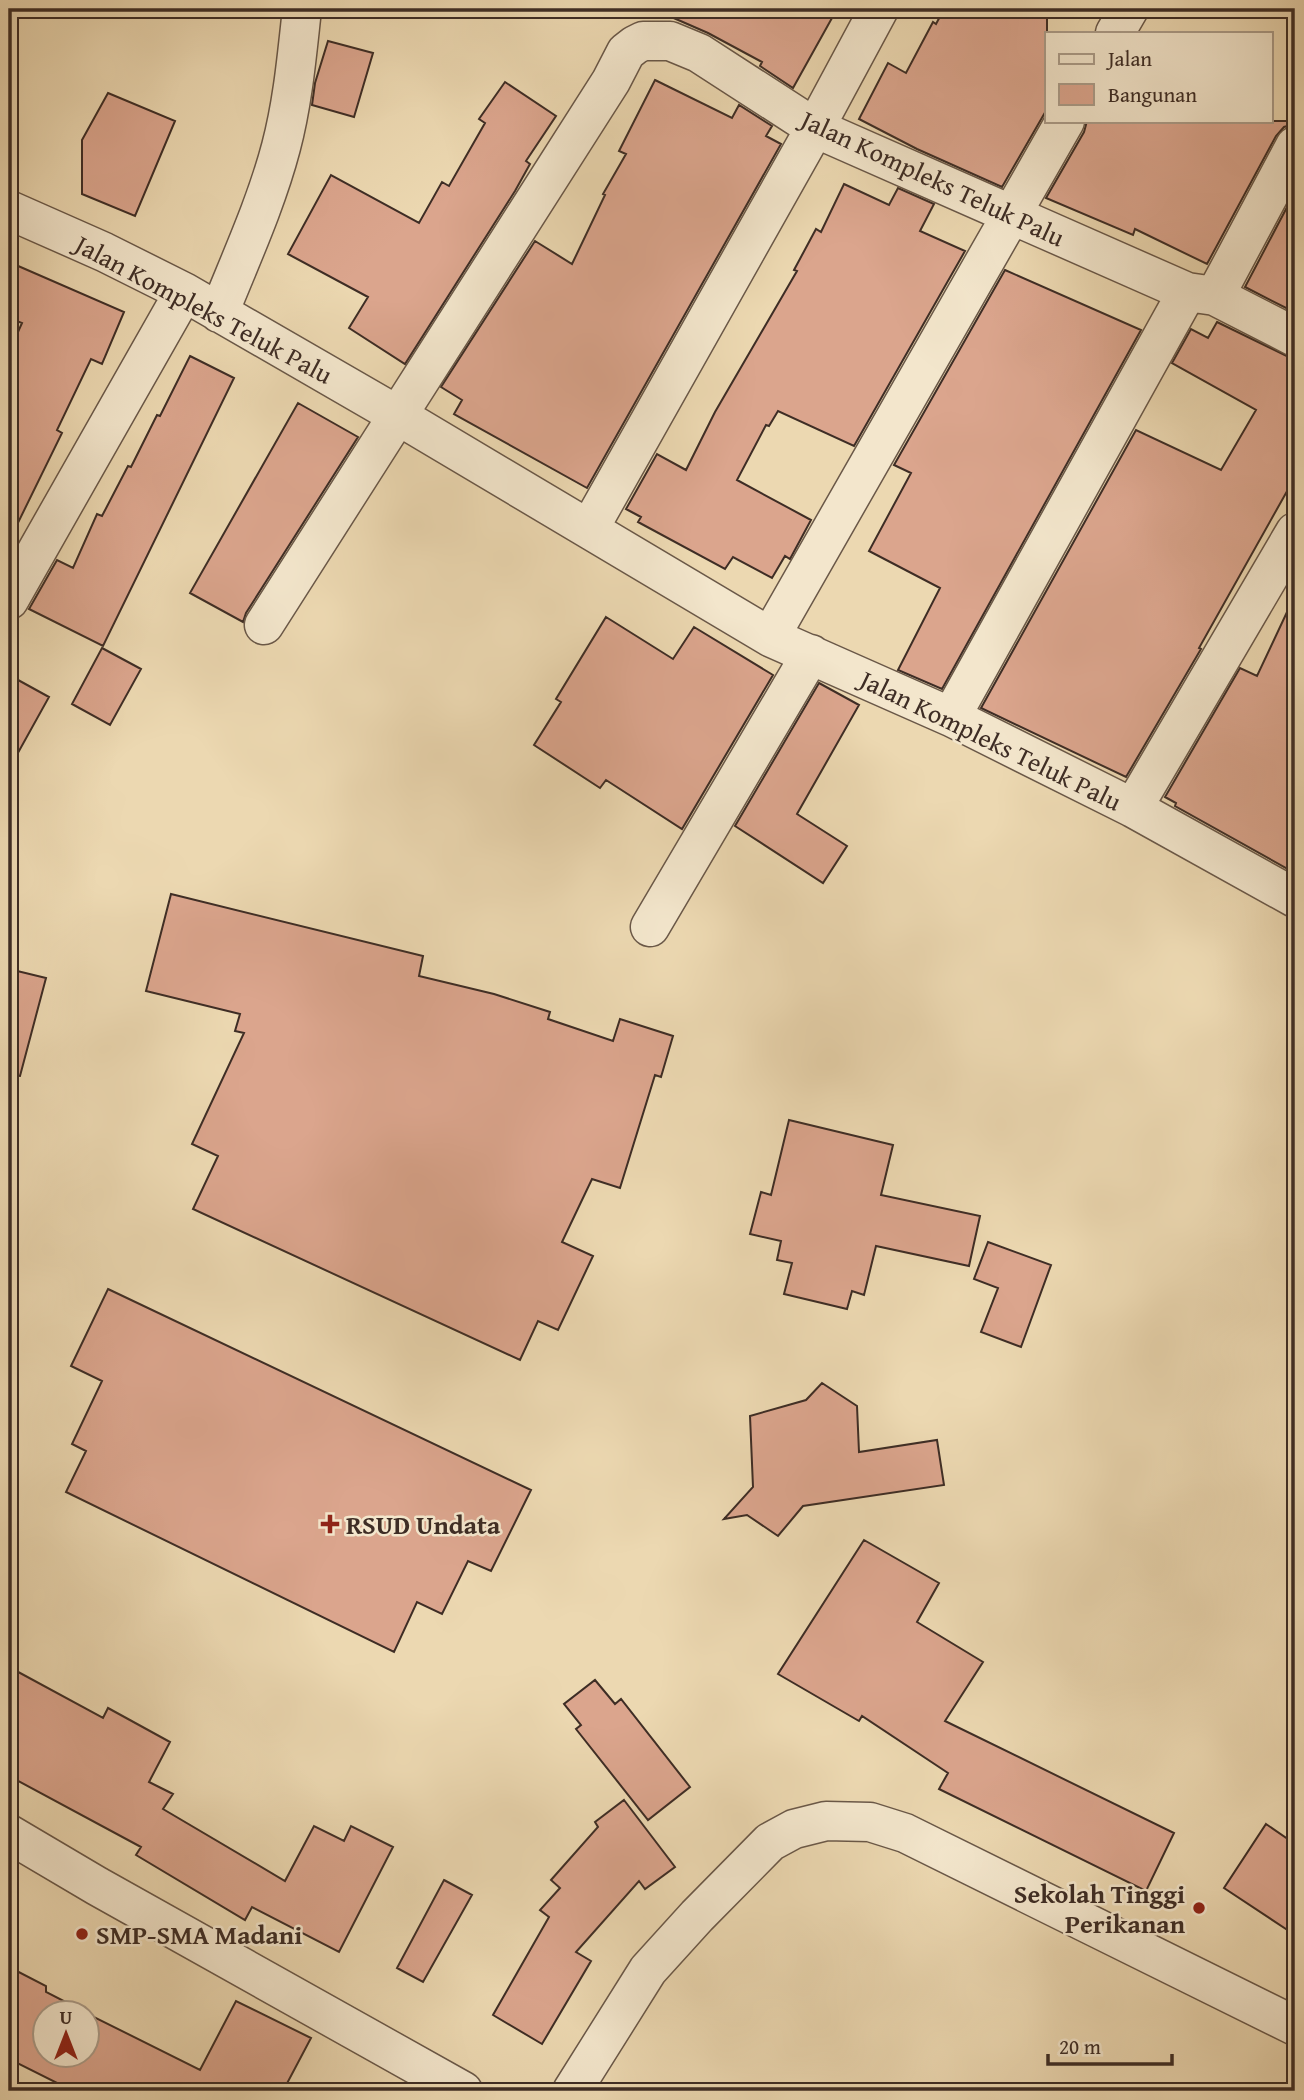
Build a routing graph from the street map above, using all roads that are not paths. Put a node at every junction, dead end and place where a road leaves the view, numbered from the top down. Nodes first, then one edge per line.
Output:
1 (302, 9) edge
2 (879, 9) edge
3 (1129, 9) edge
4 (1116, 32) edge
5 (1064, 122) edge
6 (815, 128) junction
7 (1295, 146) edge
8 (9, 210) edge
9 (1011, 216) junction
10 (184, 292) junction
11 (1201, 294) junction
12 (219, 313) junction
13 (1295, 337) edge
14 (397, 415) junction
15 (589, 529) junction
16 (1295, 532) edge
17 (9, 600) edge
18 (264, 625) dead end
19 (770, 637) junction
20 (811, 654) junction
21 (951, 717) junction
22 (1133, 808) junction
23 (1295, 898) edge
24 (650, 927) dead end
25 (9, 1834) edge
26 (1295, 2026) edge
27 (463, 2091) edge
28 (572, 2091) edge

1 - 12 street
2 - 6 street
3 - 4 street
5 - 9 street
6 - 9 street, Jalan Kompleks Teluk Palu
6 - 14 street, Jalan Kompleks Teluk Palu
6 - 15 street
7 - 11 street
8 - 10 street, Jalan Kompleks Teluk Palu
9 - 11 street, Jalan Kompleks Teluk Palu
9 - 19 street
10 - 12 street, Jalan Kompleks Teluk Palu
10 - 17 street
11 - 13 street, Jalan Kompleks Teluk Palu
11 - 21 street
12 - 14 street, Jalan Kompleks Teluk Palu
14 - 15 street, Jalan Kompleks Teluk Palu
14 - 18 street
15 - 19 street, Jalan Kompleks Teluk Palu
16 - 22 street
19 - 20 street, Jalan Kompleks Teluk Palu
20 - 21 street, Jalan Kompleks Teluk Palu
20 - 24 street
21 - 22 street, Jalan Kompleks Teluk Palu
22 - 23 street, Jalan Kompleks Teluk Palu
25 - 27 street
26 - 28 street

